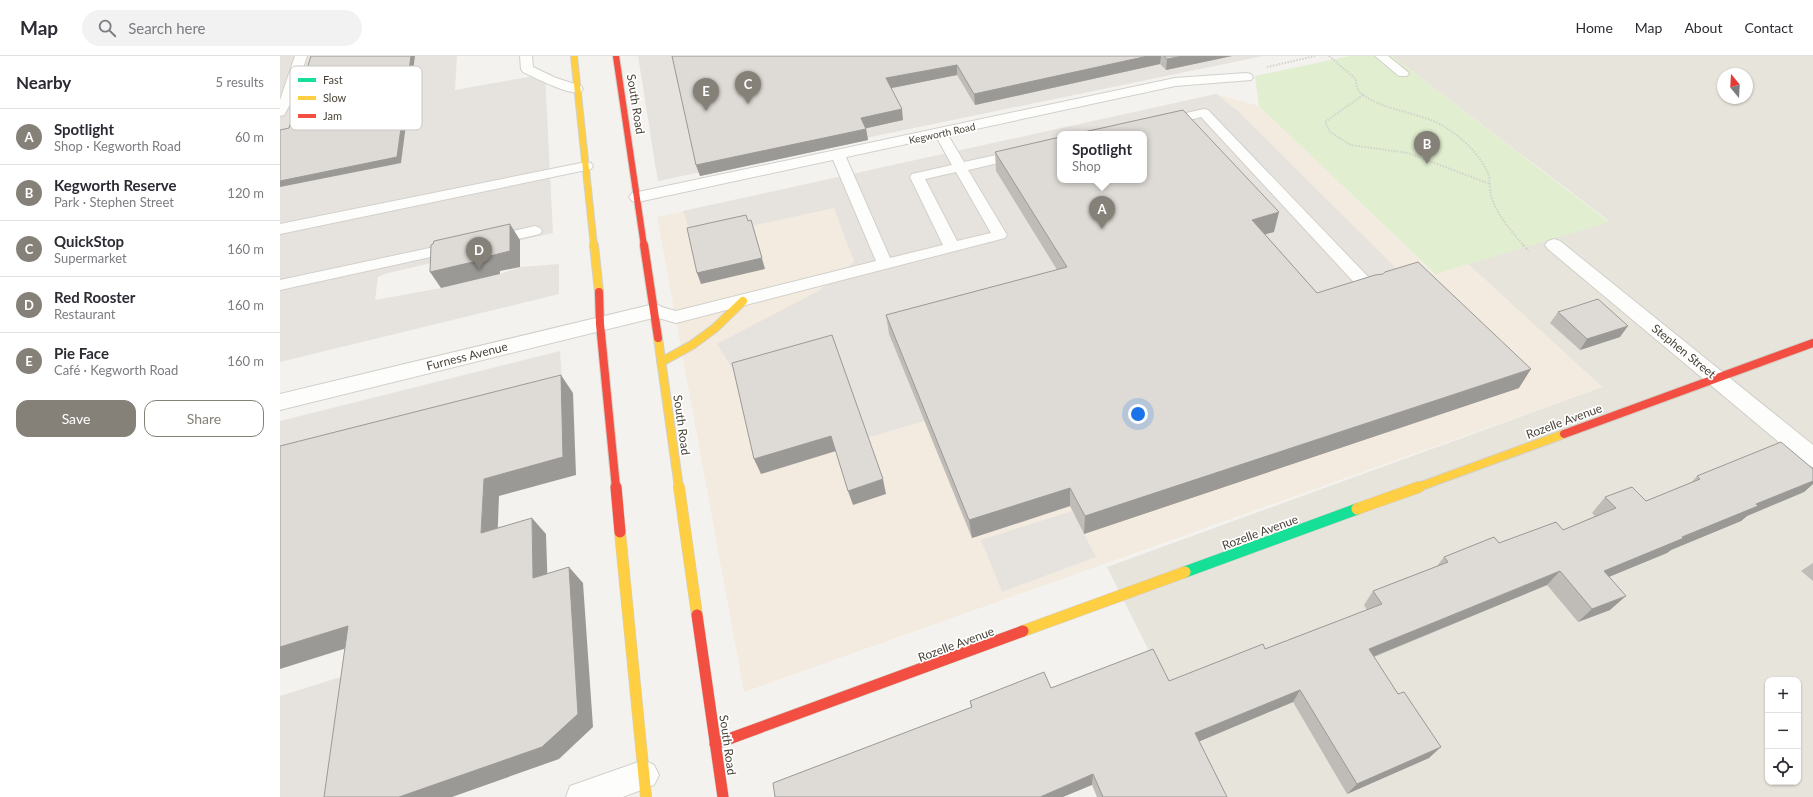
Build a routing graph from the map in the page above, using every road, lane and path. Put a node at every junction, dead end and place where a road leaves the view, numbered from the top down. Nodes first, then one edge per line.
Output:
1 (301, 56) edge
2 (526, 56) edge
3 (574, 56) edge
4 (616, 56) edge
5 (1315, 56) edge
6 (1329, 56) edge
7 (1381, 56) edge
8 (298, 66) edge
9 (1403, 73) dead end
10 (1246, 77) joint
11 (290, 89) edge
12 (577, 89) junction
13 (1363, 95) junction
14 (280, 112) edge
15 (1154, 124) edge
16 (940, 133) junction
17 (1057, 146) edge
18 (838, 155) junction
19 (586, 166) junction
20 (960, 168) junction
21 (1490, 184) junction
22 (638, 197) junction
23 (280, 229) edge
24 (535, 230) dead end
25 (481, 242) edge
26 (1554, 245) dead end
27 (465, 246) edge
28 (952, 247) junction
29 (1534, 255) dead end
30 (885, 264) junction
31 (280, 285) edge
32 (1369, 288) edge
33 (743, 300) junction
34 (654, 311) junction
35 (600, 324) junction
36 (1813, 343) edge
37 (661, 362) junction
38 (1717, 378) junction
39 (280, 402) edge
40 (1813, 458) edge
41 (716, 744) junction
42 (645, 786) edge
43 (581, 797) edge
44 (723, 797) edge

1 - 8 lane
2 - 12 lane
3 - 12 main road
4 - 22 main road, South Road
5 - 10 path
6 - 13 path
7 - 9 lane
10 - 16 street, Kegworth Road
11 - 14 lane
12 - 19 main road
13 - 21 path
13 - 21 path
15 - 32 lane
16 - 18 street, Kegworth Road
16 - 20 lane
17 - 20 lane
18 - 22 street, Kegworth Road
18 - 30 lane
19 - 23 lane
19 - 35 main road
20 - 28 lane
20 - 28 lane
21 - 29 path
22 - 34 main road, South Road
24 - 25 lane
26 - 38 street, Stephen Street
27 - 31 lane
28 - 30 lane
30 - 33 lane
33 - 34 lane
33 - 37 main road
34 - 35 street, Furness Avenue
34 - 37 main road, South Road
35 - 39 street, Furness Avenue
35 - 42 main road
36 - 38 main road, Rozelle Avenue
37 - 41 main road, South Road
38 - 40 street, Stephen Street
38 - 41 main road, Rozelle Avenue
41 - 44 main road, South Road
42 - 43 street

